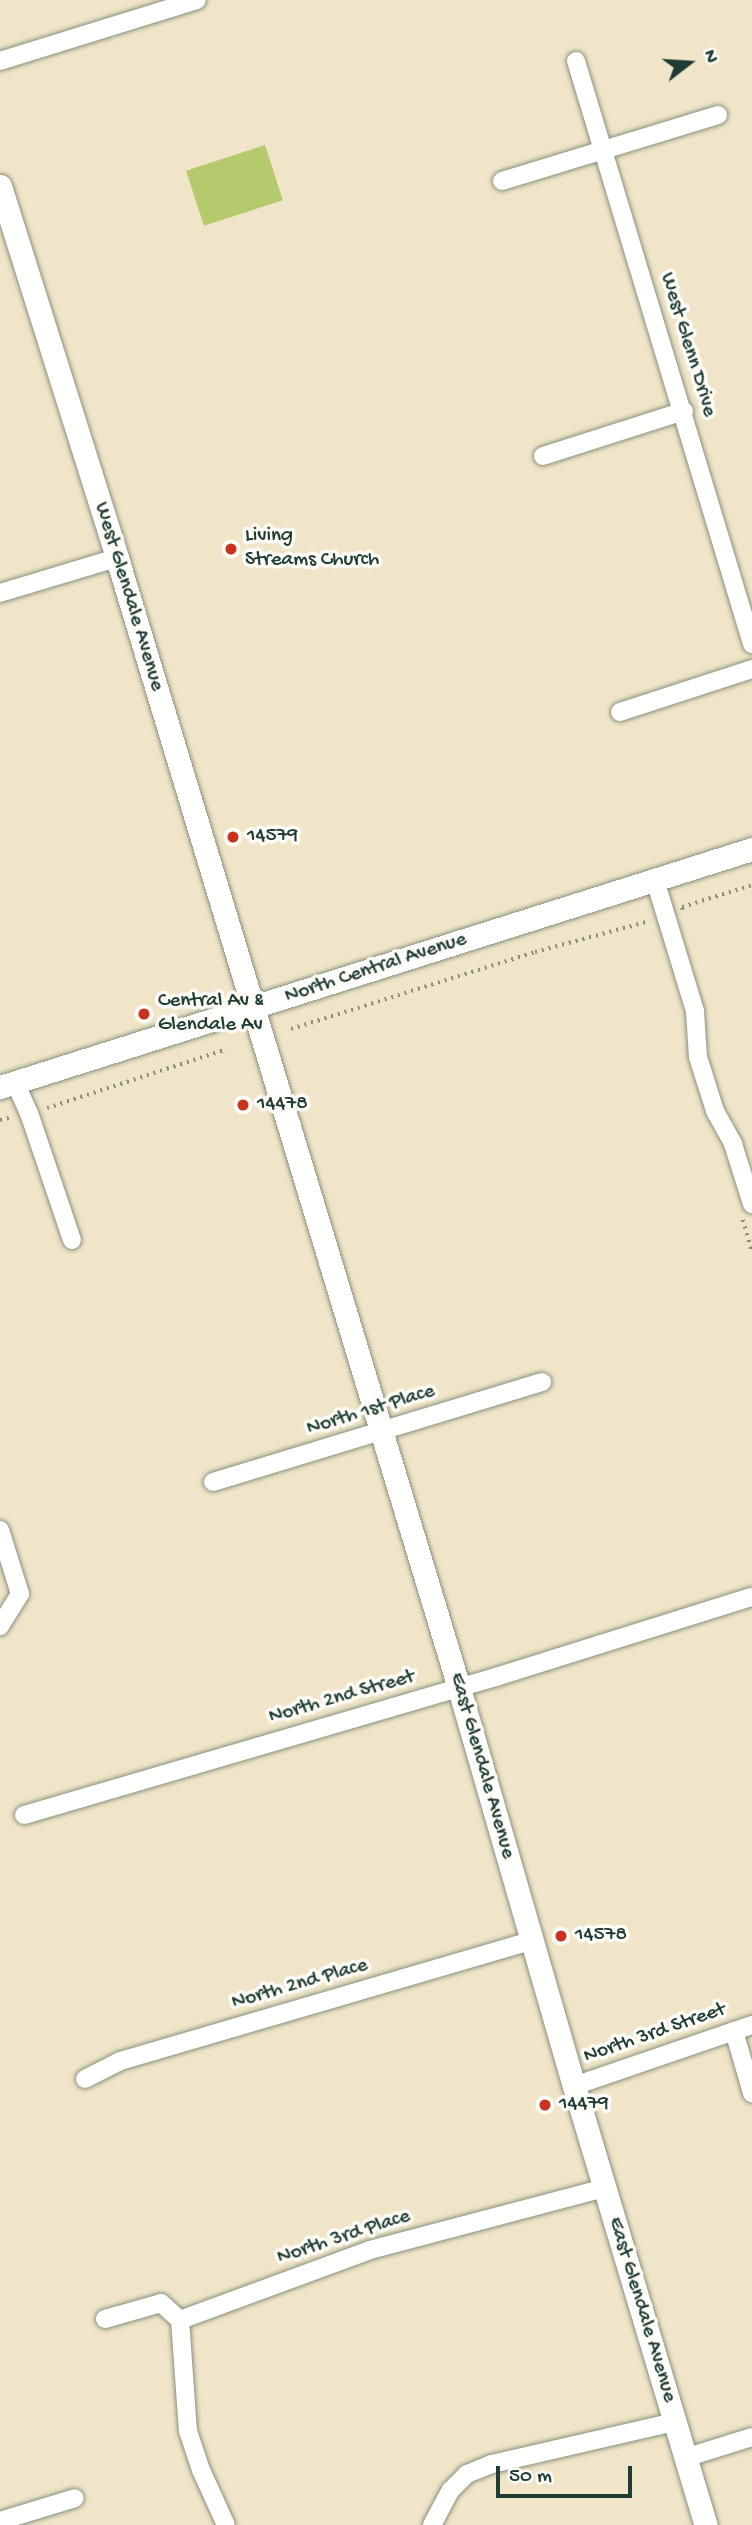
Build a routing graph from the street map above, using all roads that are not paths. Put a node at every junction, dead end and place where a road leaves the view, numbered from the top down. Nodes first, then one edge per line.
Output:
1 (197, 0) edge
2 (0, 61) edge
3 (576, 61) dead end
4 (718, 115) dead end
5 (603, 151) junction
6 (502, 181) dead end
7 (0, 186) edge
8 (684, 411) junction
9 (543, 456) dead end
10 (117, 558) junction
11 (0, 593) edge
12 (752, 644) edge
13 (752, 669) edge
14 (620, 712) dead end
15 (752, 849) edge
16 (656, 880) junction
17 (252, 1009) junction
18 (7, 1084) edge
19 (752, 1204) edge
20 (72, 1240) dead end
21 (542, 1382) dead end
22 (381, 1432) junction
23 (213, 1482) dead end
24 (0, 1530) edge
25 (752, 1597) edge
26 (0, 1626) edge
27 (459, 1688) junction
28 (24, 1815) dead end
29 (531, 1941) junction
30 (752, 2025) edge
31 (734, 2031) junction
32 (85, 2079) dead end
33 (573, 2086) junction
34 (752, 2093) edge
35 (605, 2188) junction
36 (105, 2319) dead end
37 (180, 2320) junction
38 (674, 2422) junction
39 (752, 2437) edge
40 (685, 2458) junction
41 (75, 2498) dead end
42 (0, 2521) edge
43 (226, 2525) edge
44 (432, 2525) edge
45 (706, 2525) edge

1 - 2 street
3 - 5 street, West Glenn Drive
4 - 5 street
5 - 6 street
5 - 8 street, West Glenn Drive
7 - 10 main road, West Glendale Avenue
8 - 9 street
8 - 12 street, West Glenn Drive
10 - 11 street
10 - 17 main road, West Glendale Avenue
13 - 14 street
15 - 16 main road, North Central Avenue
16 - 17 main road, North Central Avenue
16 - 19 street
17 - 18 main road, North Central Avenue
17 - 22 main road, East Glendale Avenue
18 - 20 street
21 - 22 street, North 1st Place
22 - 23 street, North 1st Place
22 - 27 main road, East Glendale Avenue
24 - 26 street
25 - 27 street, North 2nd Street
27 - 28 street, North 2nd Street
27 - 29 main road, East Glendale Avenue
29 - 32 street, North 2nd Place
29 - 33 main road, East Glendale Avenue
30 - 31 street, North 3rd Street
31 - 33 street, North 3rd Street
31 - 34 street
33 - 35 main road, East Glendale Avenue
35 - 37 street, North 3rd Place
35 - 38 main road, East Glendale Avenue
36 - 37 street
37 - 43 street
38 - 40 main road, East Glendale Avenue
38 - 44 street
39 - 40 street
40 - 45 main road, East Glendale Avenue
41 - 42 street

